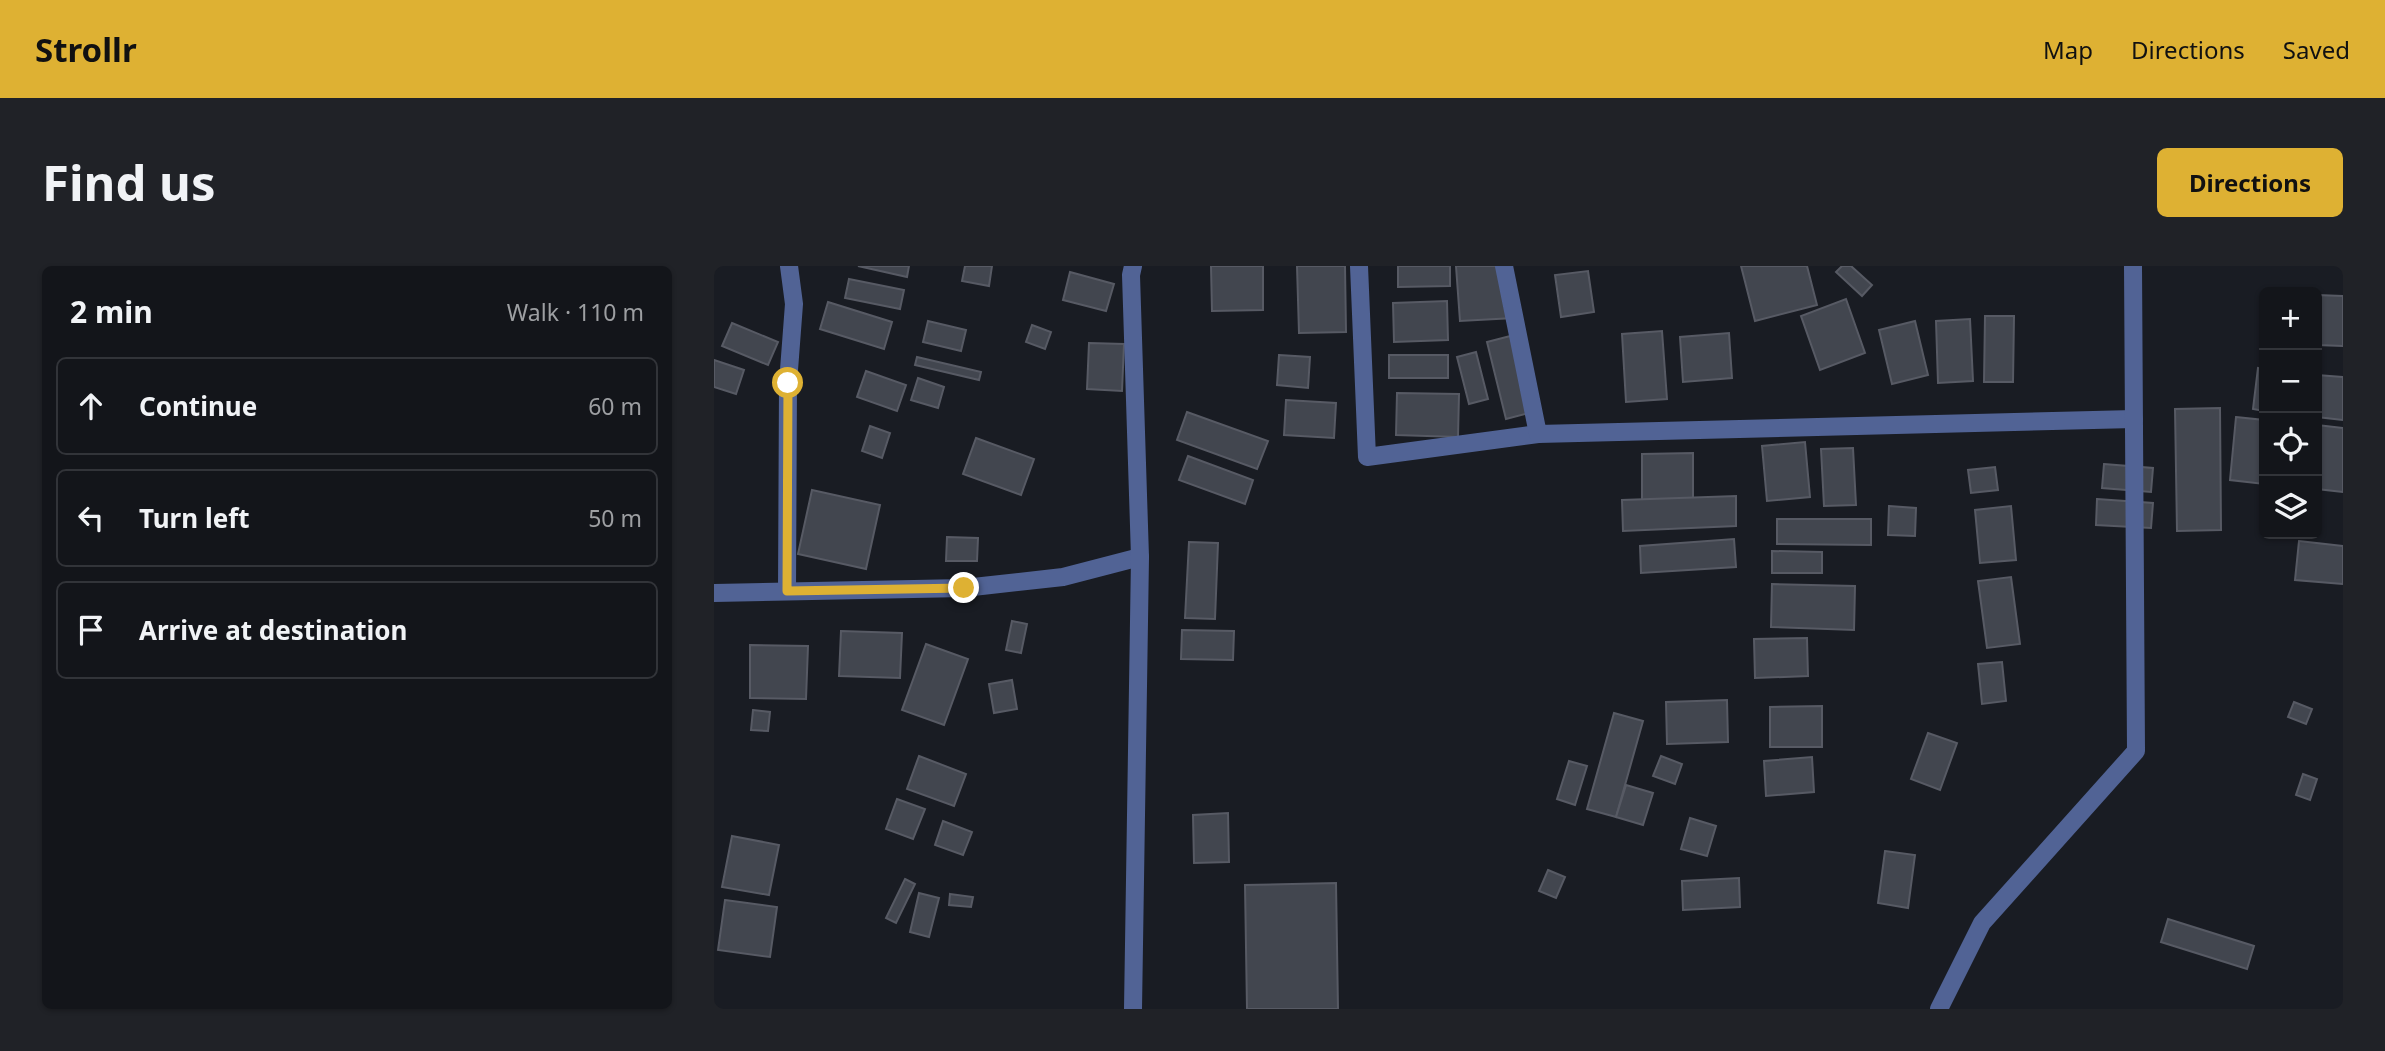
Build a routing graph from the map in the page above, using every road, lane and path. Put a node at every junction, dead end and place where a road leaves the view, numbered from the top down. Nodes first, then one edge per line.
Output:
1 (789, 266) edge
2 (1133, 266) edge
3 (1359, 266) edge
4 (1504, 266) edge
5 (2133, 266) edge
6 (2134, 419) junction
7 (1538, 434) junction
8 (1140, 557) junction
9 (787, 591) junction
10 (714, 593) edge
11 (1133, 1009) edge
12 (1939, 1009) edge

1 - 9 street
2 - 8 street
3 - 7 street
4 - 7 street
5 - 6 street
6 - 7 street
6 - 12 street
8 - 9 street
8 - 11 street
9 - 10 street

